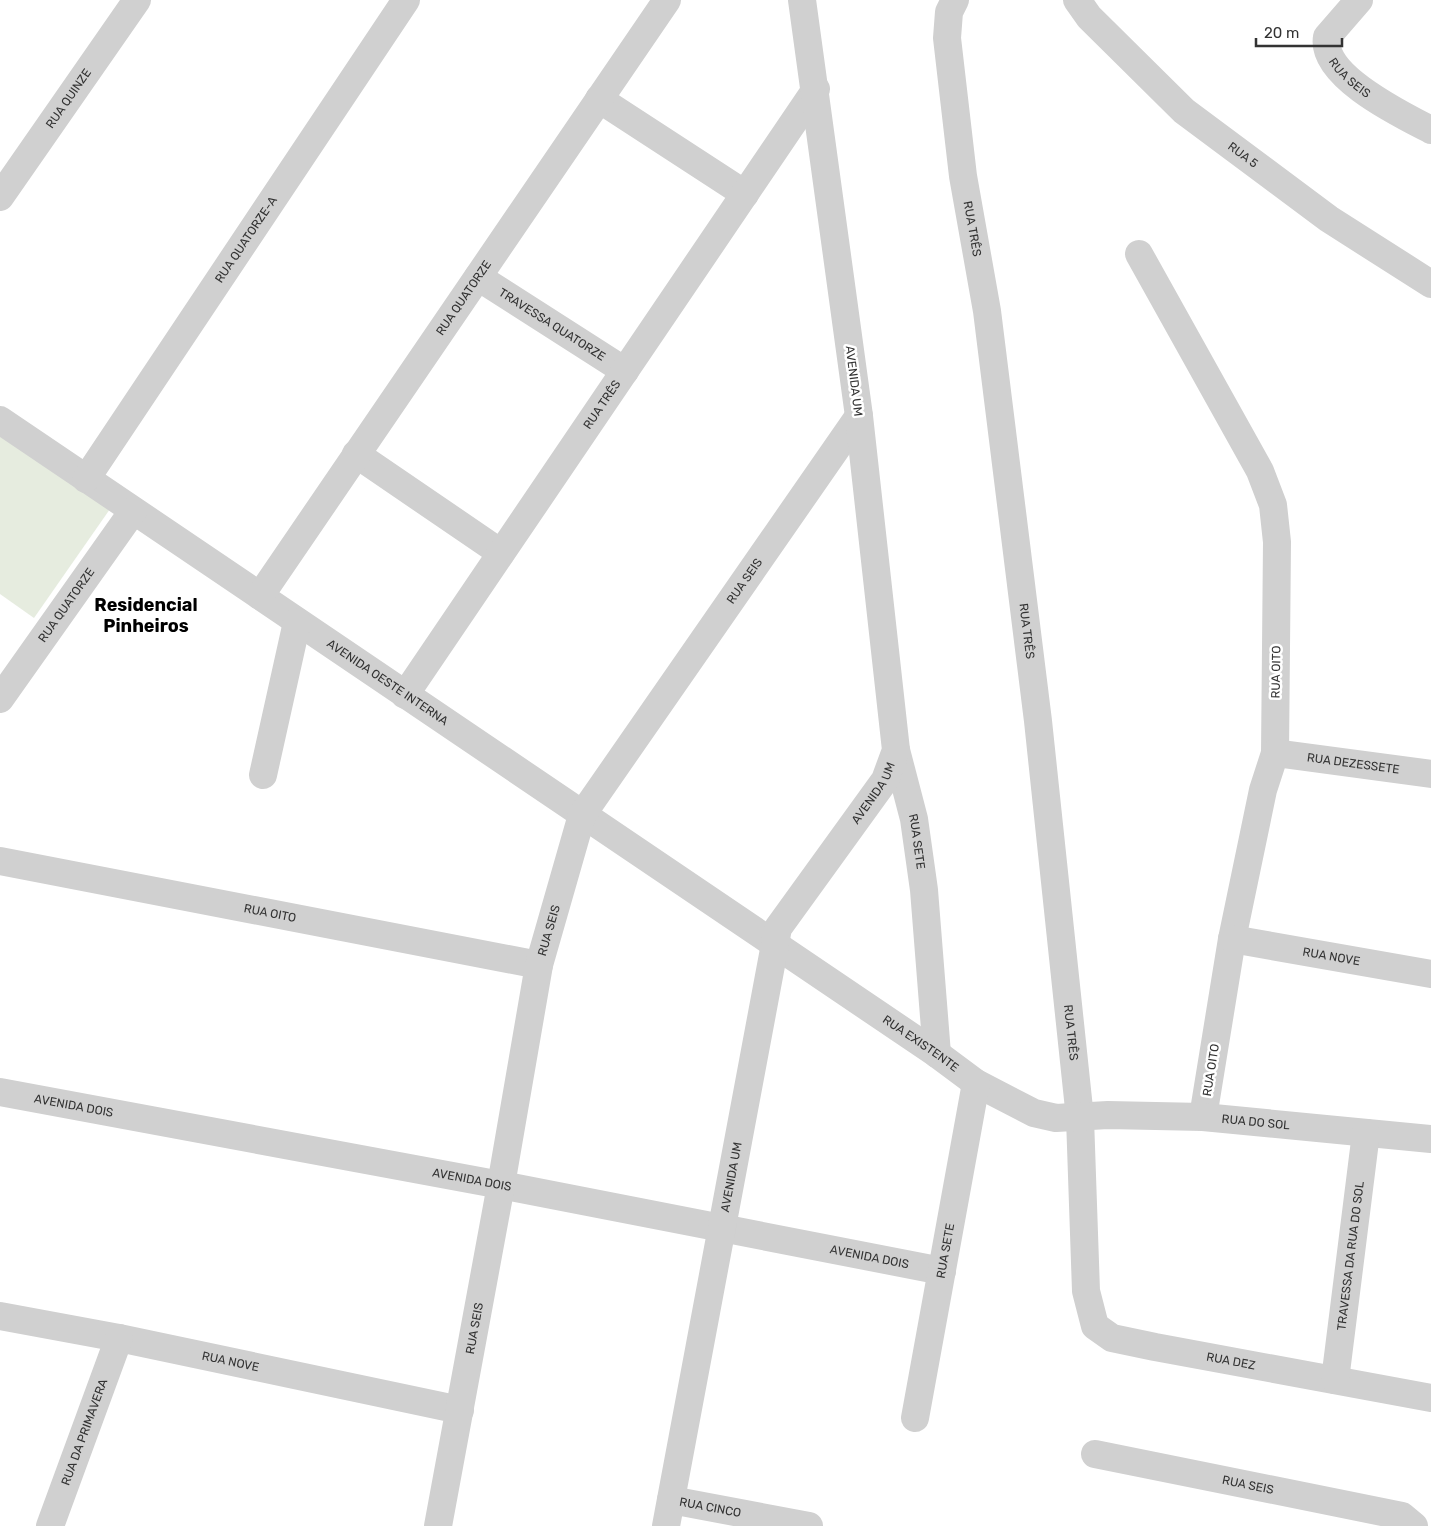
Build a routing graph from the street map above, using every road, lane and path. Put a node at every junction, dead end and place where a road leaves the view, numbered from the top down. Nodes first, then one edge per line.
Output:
1 (137, 0) edge
2 (406, 0) edge
3 (668, 0) edge
4 (802, 0) edge
5 (955, 0) edge
6 (1077, 0) edge
7 (1359, 0) edge
8 (816, 89) junction
9 (599, 99) junction
10 (1431, 130) edge
11 (745, 194) junction
12 (0, 197) edge
13 (1138, 254) dead end
14 (478, 277) junction
15 (1431, 284) edge
16 (625, 371) junction
17 (858, 416) junction
18 (0, 420) edge
19 (356, 454) junction
20 (86, 479) junction
21 (133, 511) junction
22 (501, 554) junction
23 (260, 596) junction
24 (297, 622) junction
25 (405, 695) junction
26 (0, 699) edge
27 (896, 750) junction
28 (1275, 753) junction
29 (1431, 774) edge
30 (262, 775) dead end
31 (582, 815) junction
32 (0, 861) edge
33 (1232, 939) junction
34 (773, 944) junction
35 (539, 965) junction
36 (1431, 974) edge
37 (937, 1054) junction
38 (976, 1083) junction
39 (0, 1092) edge
40 (1203, 1117) junction
41 (1080, 1118) junction
42 (1366, 1133) junction
43 (1431, 1139) edge
44 (501, 1185) junction
45 (722, 1229) junction
46 (1085, 1266) joint
47 (942, 1271) junction
48 (0, 1316) edge
49 (119, 1338) junction
50 (1335, 1380) junction
51 (1431, 1398) edge
52 (460, 1410) junction
53 (915, 1418) dead end
54 (1095, 1454) dead end
55 (668, 1513) edge
56 (1408, 1521) edge
57 (50, 1526) edge
58 (438, 1526) edge
59 (809, 1526) edge

1 - 12 street, RUA QUINZE
2 - 20 street, RUA QUATORZE-A
3 - 9 street, RUA QUATORZE
4 - 8 street, AVENIDA UM
5 - 41 street, RUA TRÊS
6 - 15 street, RUA 5
7 - 10 street, RUA SEIS
8 - 11 street, RUA TRÊS
8 - 17 street, AVENIDA UM
9 - 11 street
9 - 14 street, RUA QUATORZE
11 - 16 street, RUA TRÊS
13 - 28 street, RUA OITO
14 - 16 street, TRAVESSA QUATORZE
14 - 19 street, RUA QUATORZE
16 - 22 street, RUA TRÊS
17 - 27 street, AVENIDA UM
17 - 31 street, RUA SEIS
18 - 20 street, AVENIDA OESTE INTERNA
19 - 22 street
19 - 23 street, RUA QUATORZE
20 - 21 street, AVENIDA OESTE INTERNA
21 - 23 street, AVENIDA OESTE INTERNA
21 - 26 street, RUA QUATORZE
22 - 25 street, RUA TRÊS
23 - 24 street, AVENIDA OESTE INTERNA
24 - 25 street, AVENIDA OESTE INTERNA
24 - 30 street
25 - 31 street, AVENIDA OESTE INTERNA
27 - 34 street, AVENIDA UM
27 - 37 street, RUA SETE
28 - 29 street, RUA DEZESSETE
28 - 33 street, RUA OITO
31 - 34 street, AVENIDA OESTE INTERNA
31 - 35 street, RUA SEIS
32 - 35 street, RUA OITO
33 - 36 street, RUA NOVE
33 - 40 street, RUA OITO
34 - 37 street, RUA EXISTENTE
34 - 45 street, AVENIDA UM
35 - 44 street, RUA SEIS
37 - 38 street, RUA EXISTENTE
38 - 41 street, RUA EXISTENTE
38 - 47 street, RUA SETE
39 - 44 street, AVENIDA DOIS
40 - 41 street, RUA DO SOL
40 - 42 street, RUA DO SOL
41 - 46 street, RUA TRÊS
42 - 43 street, RUA DO SOL
42 - 50 street, TRAVESSA DA RUA DO SOL
44 - 45 street, AVENIDA DOIS
44 - 52 street, RUA SEIS
45 - 47 street, AVENIDA DOIS
45 - 55 street, AVENIDA UM
46 - 50 street, RUA DEZ
47 - 53 street, RUA SETE
48 - 49 street, RUA NOVE
49 - 52 street, RUA NOVE
49 - 57 street, RUA DA PRIMAVERA
50 - 51 street, RUA DEZ
52 - 58 street, RUA SEIS
54 - 56 street, RUA SEIS
55 - 59 street, RUA CINCO

